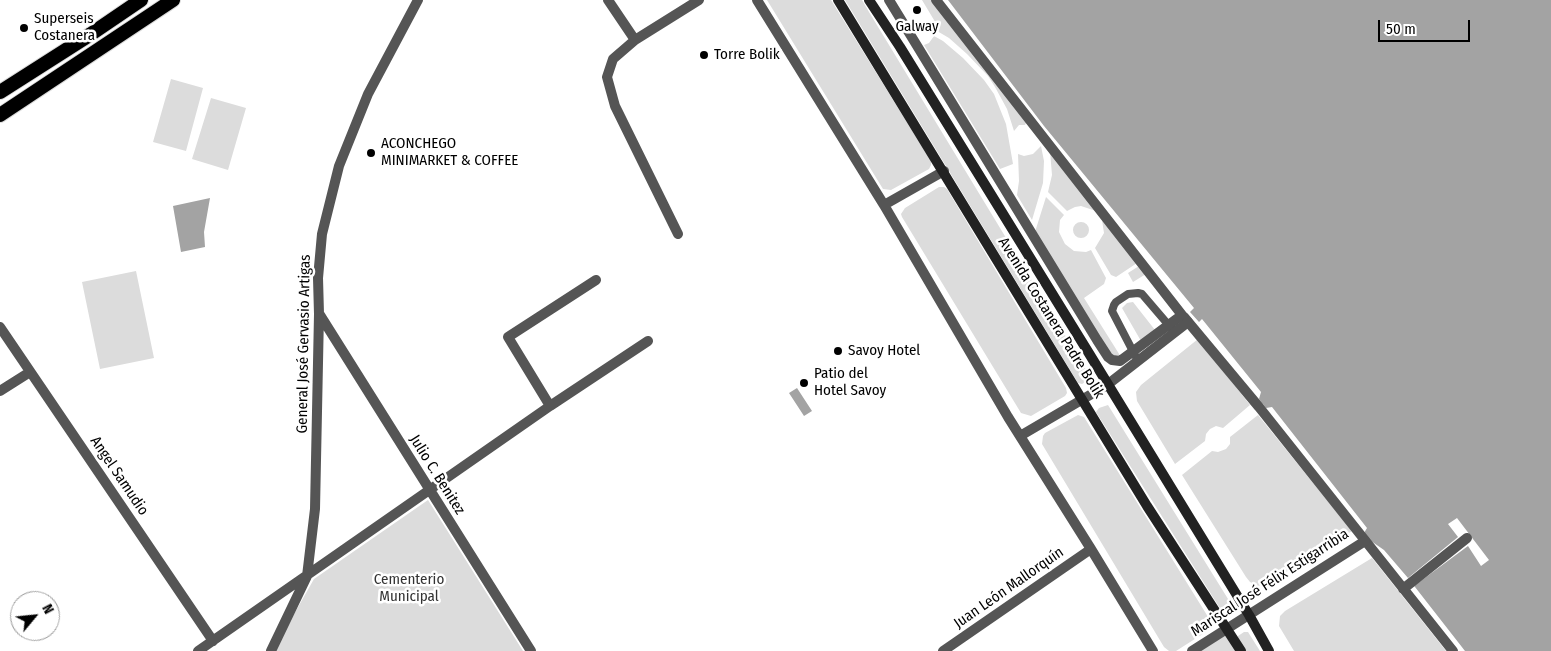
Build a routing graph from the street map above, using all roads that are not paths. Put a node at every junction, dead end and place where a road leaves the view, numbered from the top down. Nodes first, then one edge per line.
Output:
1 (141, 0) edge
2 (173, 0) edge
3 (418, 0) edge
4 (608, 0) edge
5 (699, 0) edge
6 (757, 0) edge
7 (838, 0) edge
8 (869, 0) edge
9 (889, 0) edge
10 (936, 0) edge
11 (635, 40) junction
12 (0, 92) edge
13 (0, 115) edge
14 (944, 171) junction
15 (884, 205) junction
16 (678, 234) dead end
17 (596, 280) dead end
18 (319, 314) junction
19 (1188, 318) junction
20 (0, 327) edge
21 (1171, 329) junction
22 (648, 341) dead end
23 (1135, 356) junction
24 (30, 372) junction
25 (1107, 384) junction
26 (0, 392) edge
27 (1082, 399) junction
28 (550, 406) junction
29 (1020, 436) junction
30 (429, 491) junction
31 (1467, 538) dead end
32 (1366, 540) junction
33 (1091, 549) junction
34 (307, 576) junction
35 (1403, 589) junction
36 (1249, 615) junction
37 (1227, 628) junction
38 (213, 641) junction
39 (198, 651) edge
40 (271, 651) edge
41 (531, 651) edge
42 (943, 651) edge
43 (1154, 651) edge
44 (1192, 651) edge
45 (1241, 651) edge
46 (1270, 651) edge
47 (1453, 651) edge

1 - 12 highway
2 - 13 highway
3 - 18 street, General José Gervasio Artigas
4 - 11 street
5 - 11 street
6 - 15 street
7 - 14 main road, Avenida Costanera Padre Bolik
8 - 25 main road, Avenida Costanera Padre Bolik
9 - 23 street
10 - 19 street
11 - 16 street
14 - 15 street
14 - 27 main road, Avenida Costanera Padre Bolik
15 - 29 street
17 - 28 street
18 - 30 street, Julio C. Benitez
18 - 34 street, General José Gervasio Artigas
19 - 21 street
19 - 32 street
20 - 24 street, Angel Samudio
21 - 23 street
21 - 23 lane
22 - 28 street
23 - 25 street
24 - 26 street
24 - 38 street, Angel Samudio
25 - 27 street
25 - 36 main road, Avenida Costanera Padre Bolik
27 - 29 street
27 - 37 main road, Avenida Costanera Padre Bolik
28 - 30 street
29 - 33 street
30 - 34 street
30 - 41 street, Julio C. Benitez
31 - 35 street
32 - 35 street
32 - 36 street, Mariscal José Félix Estigarribia
33 - 42 street, Juan León Mallorquín
33 - 43 street
34 - 38 street
34 - 40 street
35 - 47 street
36 - 37 street, Mariscal José Félix Estigarribia
36 - 46 main road, Avenida Costanera Padre Bolik
37 - 44 street, Mariscal José Félix Estigarribia
37 - 45 main road, Avenida Costanera Padre Bolik
38 - 39 street

